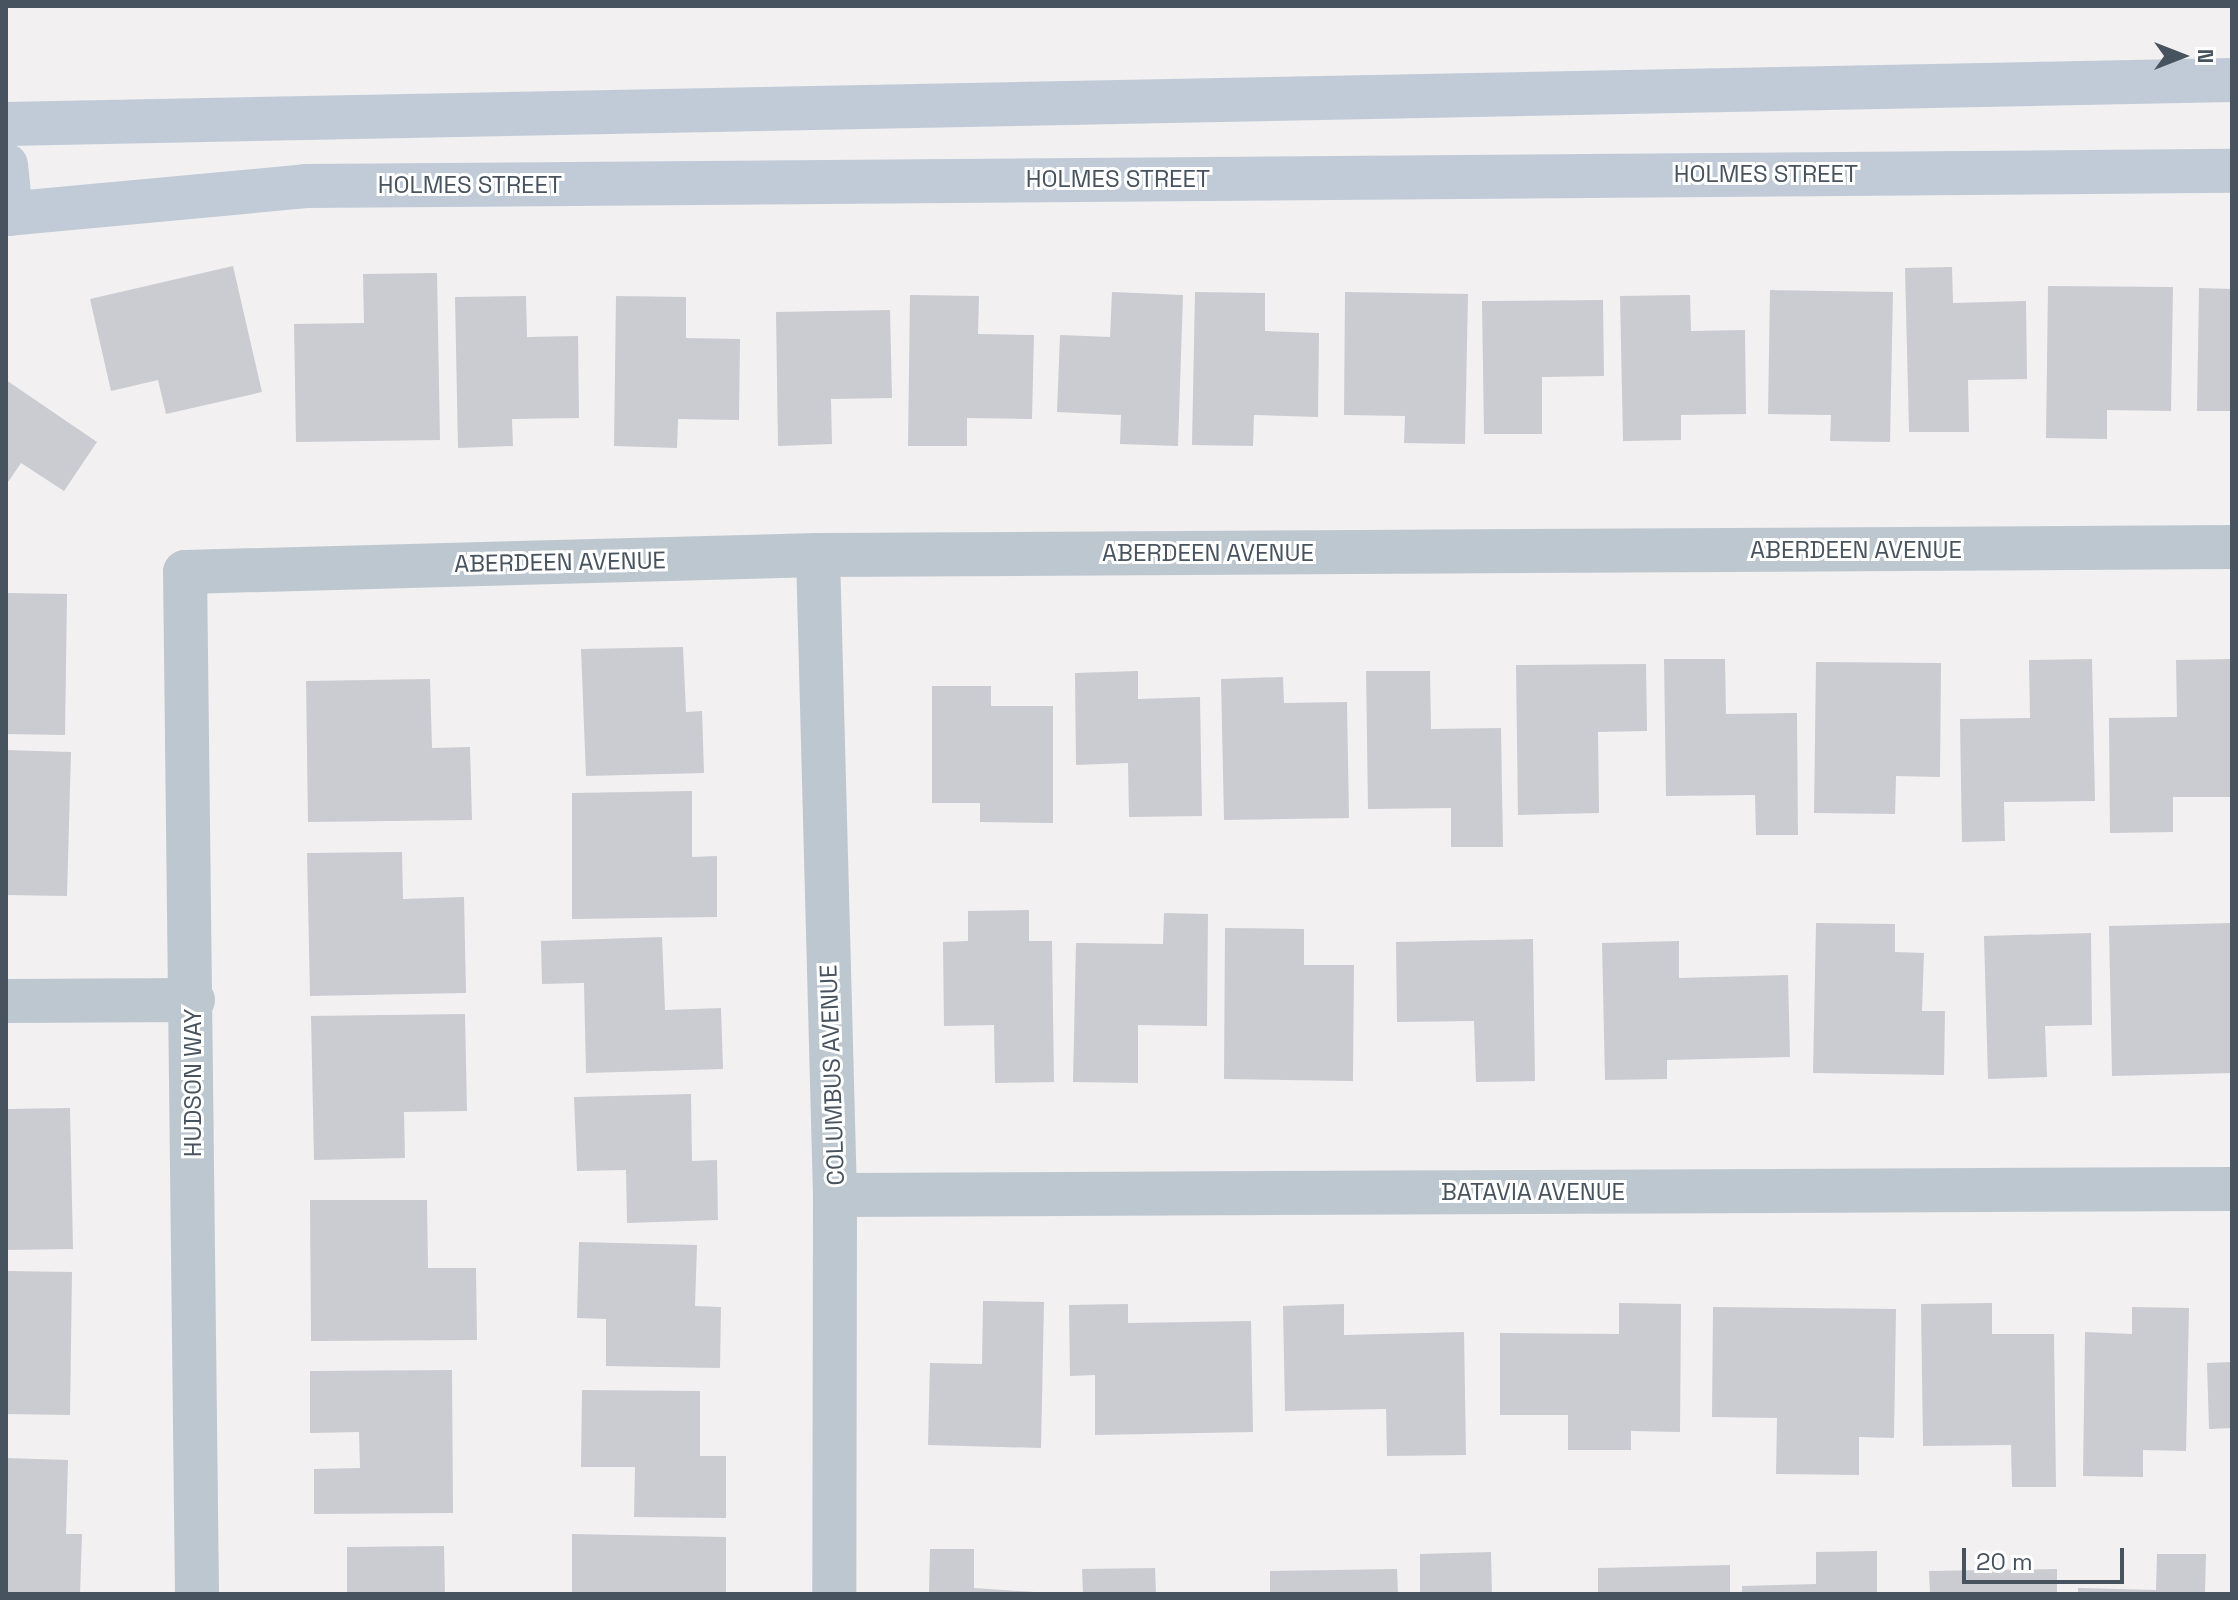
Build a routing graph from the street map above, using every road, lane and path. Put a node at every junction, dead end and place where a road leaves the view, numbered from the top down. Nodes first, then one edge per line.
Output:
1 (2232, 80) edge
2 (6, 124) edge
3 (6, 165) edge
4 (2232, 171) edge
5 (8, 214) edge
6 (2232, 547) edge
7 (818, 555) junction
8 (185, 572) joint
9 (193, 1000) junction
10 (6, 1001) edge
11 (2232, 1189) edge
12 (835, 1195) junction
13 (197, 1594) edge
14 (834, 1594) edge

1 - 2 main road
3 - 5 main road
4 - 5 main road, HOLMES STREET
6 - 7 street, ABERDEEN AVENUE
7 - 8 street, ABERDEEN AVENUE
7 - 12 street, COLUMBUS AVENUE
8 - 9 street, HUDSON WAY
9 - 10 street
9 - 13 street, HUDSON WAY
11 - 12 street, BATAVIA AVENUE
12 - 14 street, COLUMBUS AVENUE

